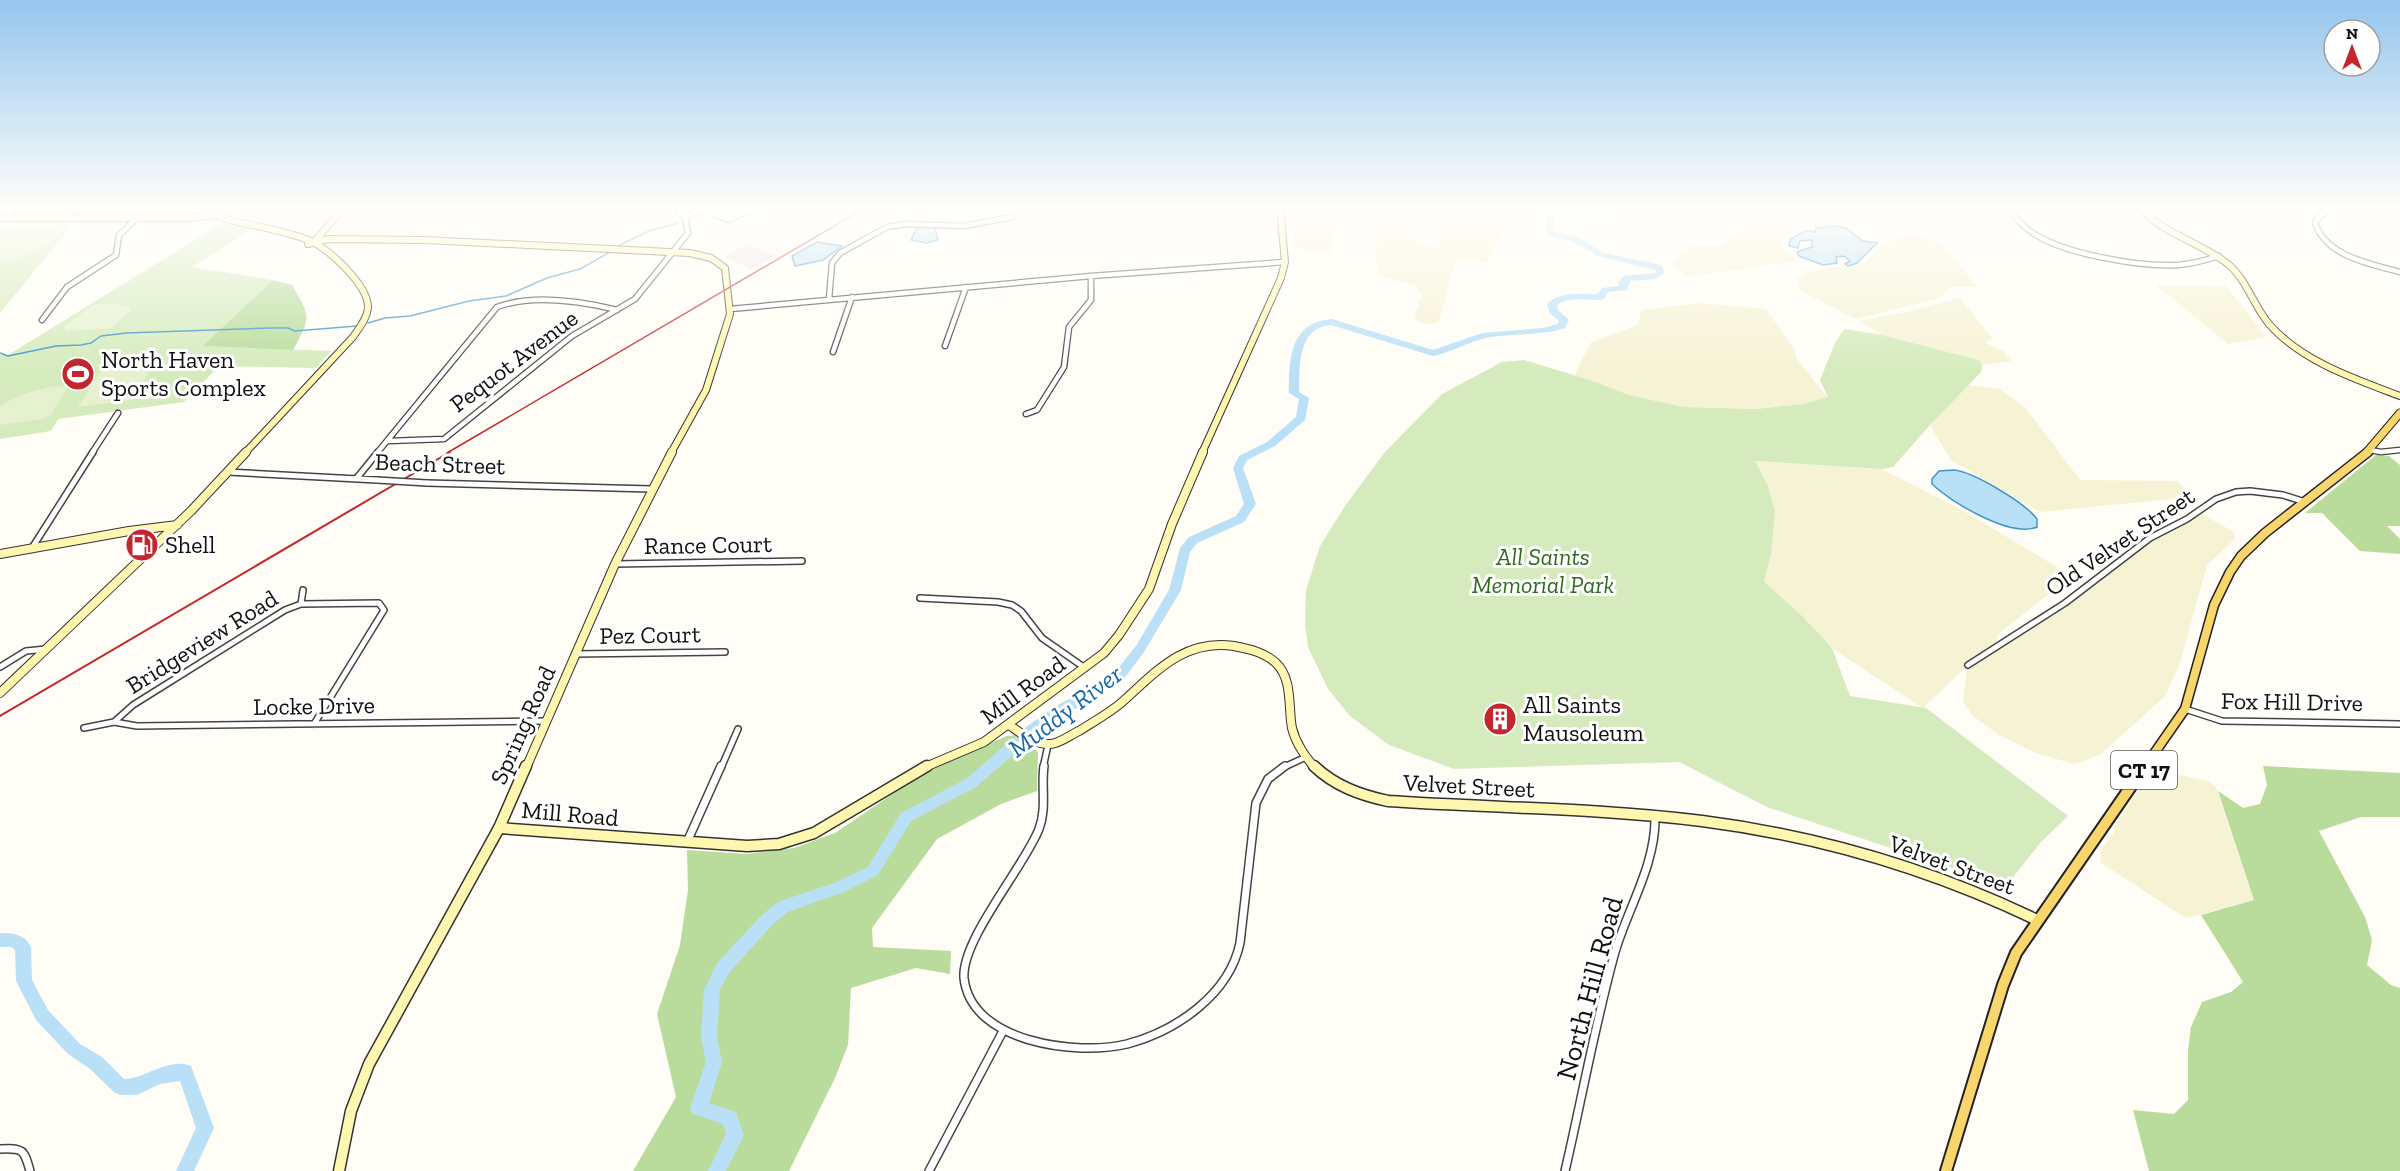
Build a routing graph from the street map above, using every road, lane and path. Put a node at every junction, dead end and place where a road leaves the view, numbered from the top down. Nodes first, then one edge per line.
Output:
1 (1285, 262) edge
2 (104, 263) edge
3 (337, 263) edge
4 (665, 263) edge
5 (718, 263) edge
6 (832, 263) edge
7 (1276, 263) edge
8 (2156, 263) edge
9 (2193, 263) edge
10 (2227, 263) edge
11 (2372, 263) edge
12 (2400, 272) edge
13 (1091, 276) junction
14 (966, 287) junction
15 (852, 297) junction
16 (829, 299) junction
17 (730, 309) junction
18 (617, 310) junction
19 (42, 320) dead end
20 (945, 346) dead end
21 (833, 352) dead end
22 (2400, 396) edge
23 (118, 413) dead end
24 (2400, 413) edge
25 (1026, 414) dead end
26 (388, 441) junction
27 (2370, 450) junction
28 (2400, 450) edge
29 (228, 472) junction
30 (356, 479) junction
31 (427, 483) joint
32 (651, 489) junction
33 (2305, 502) junction
34 (177, 525) junction
35 (32, 548) junction
36 (0, 554) edge
37 (802, 561) dead end
38 (615, 564) junction
39 (303, 590) dead end
40 (920, 598) dead end
41 (301, 603) junction
42 (46, 649) junction
43 (725, 652) dead end
44 (575, 654) junction
45 (1968, 665) dead end
46 (0, 667) edge
47 (1085, 668) junction
48 (0, 693) edge
49 (2185, 710) junction
50 (546, 721) junction
51 (114, 722) junction
52 (314, 724) junction
53 (2400, 724) edge
54 (1009, 725) junction
55 (84, 728) dead end
56 (738, 729) dead end
57 (1048, 745) junction
58 (1306, 757) junction
59 (1655, 817) junction
60 (499, 828) junction
61 (687, 842) junction
62 (2037, 920) junction
63 (1003, 1031) junction
64 (0, 1149) edge
65 (30, 1171) edge
66 (339, 1171) edge
67 (929, 1171) edge
68 (1565, 1171) edge
69 (1946, 1171) edge

1 - 47 street, Mill Road
2 - 19 street
3 - 29 street
4 - 18 street, Pequot Avenue
5 - 17 street, Spring Road
6 - 16 street
7 - 13 street
8 - 9 street
10 - 22 street
11 - 12 street
13 - 14 street
13 - 25 street
14 - 15 street
14 - 20 street
15 - 16 street
15 - 21 street
16 - 17 street
17 - 32 street, Spring Road
18 - 26 street, Pequot Avenue
18 - 26 street
23 - 35 street
24 - 27 main road, CT 17
26 - 30 street
27 - 28 street
27 - 33 main road, CT 17
29 - 30 street, Beach Street
29 - 34 street
30 - 31 street, Beach Street, bridge
31 - 32 street, Beach Street
32 - 38 street, Spring Road
33 - 45 street, Old Velvet Street
33 - 49 main road, CT 17
34 - 35 street
34 - 42 street
35 - 36 street
37 - 38 street, Rance Court
38 - 44 street, Spring Road
39 - 41 street, Bridgeview Road
40 - 47 street
41 - 51 street, Bridgeview Road
41 - 52 street
42 - 46 street
42 - 48 street
43 - 44 street, Pez Court
44 - 50 street, Spring Road
47 - 54 street, Mill Road
49 - 53 street, Fox Hill Drive
49 - 62 main road, CT 17
50 - 52 street, Locke Drive
50 - 60 street, Spring Road
51 - 52 street, Locke Drive
51 - 55 street, Locke Drive
54 - 57 street
54 - 61 street, Mill Road
56 - 61 street
57 - 58 street, Velvet Street
57 - 63 street
58 - 59 street, Velvet Street
58 - 63 street
59 - 62 street, Velvet Street
59 - 68 street, North Hill Road
60 - 61 street, Mill Road
60 - 66 street, Spring Road
62 - 69 main road, CT 17
63 - 67 street
64 - 65 street

